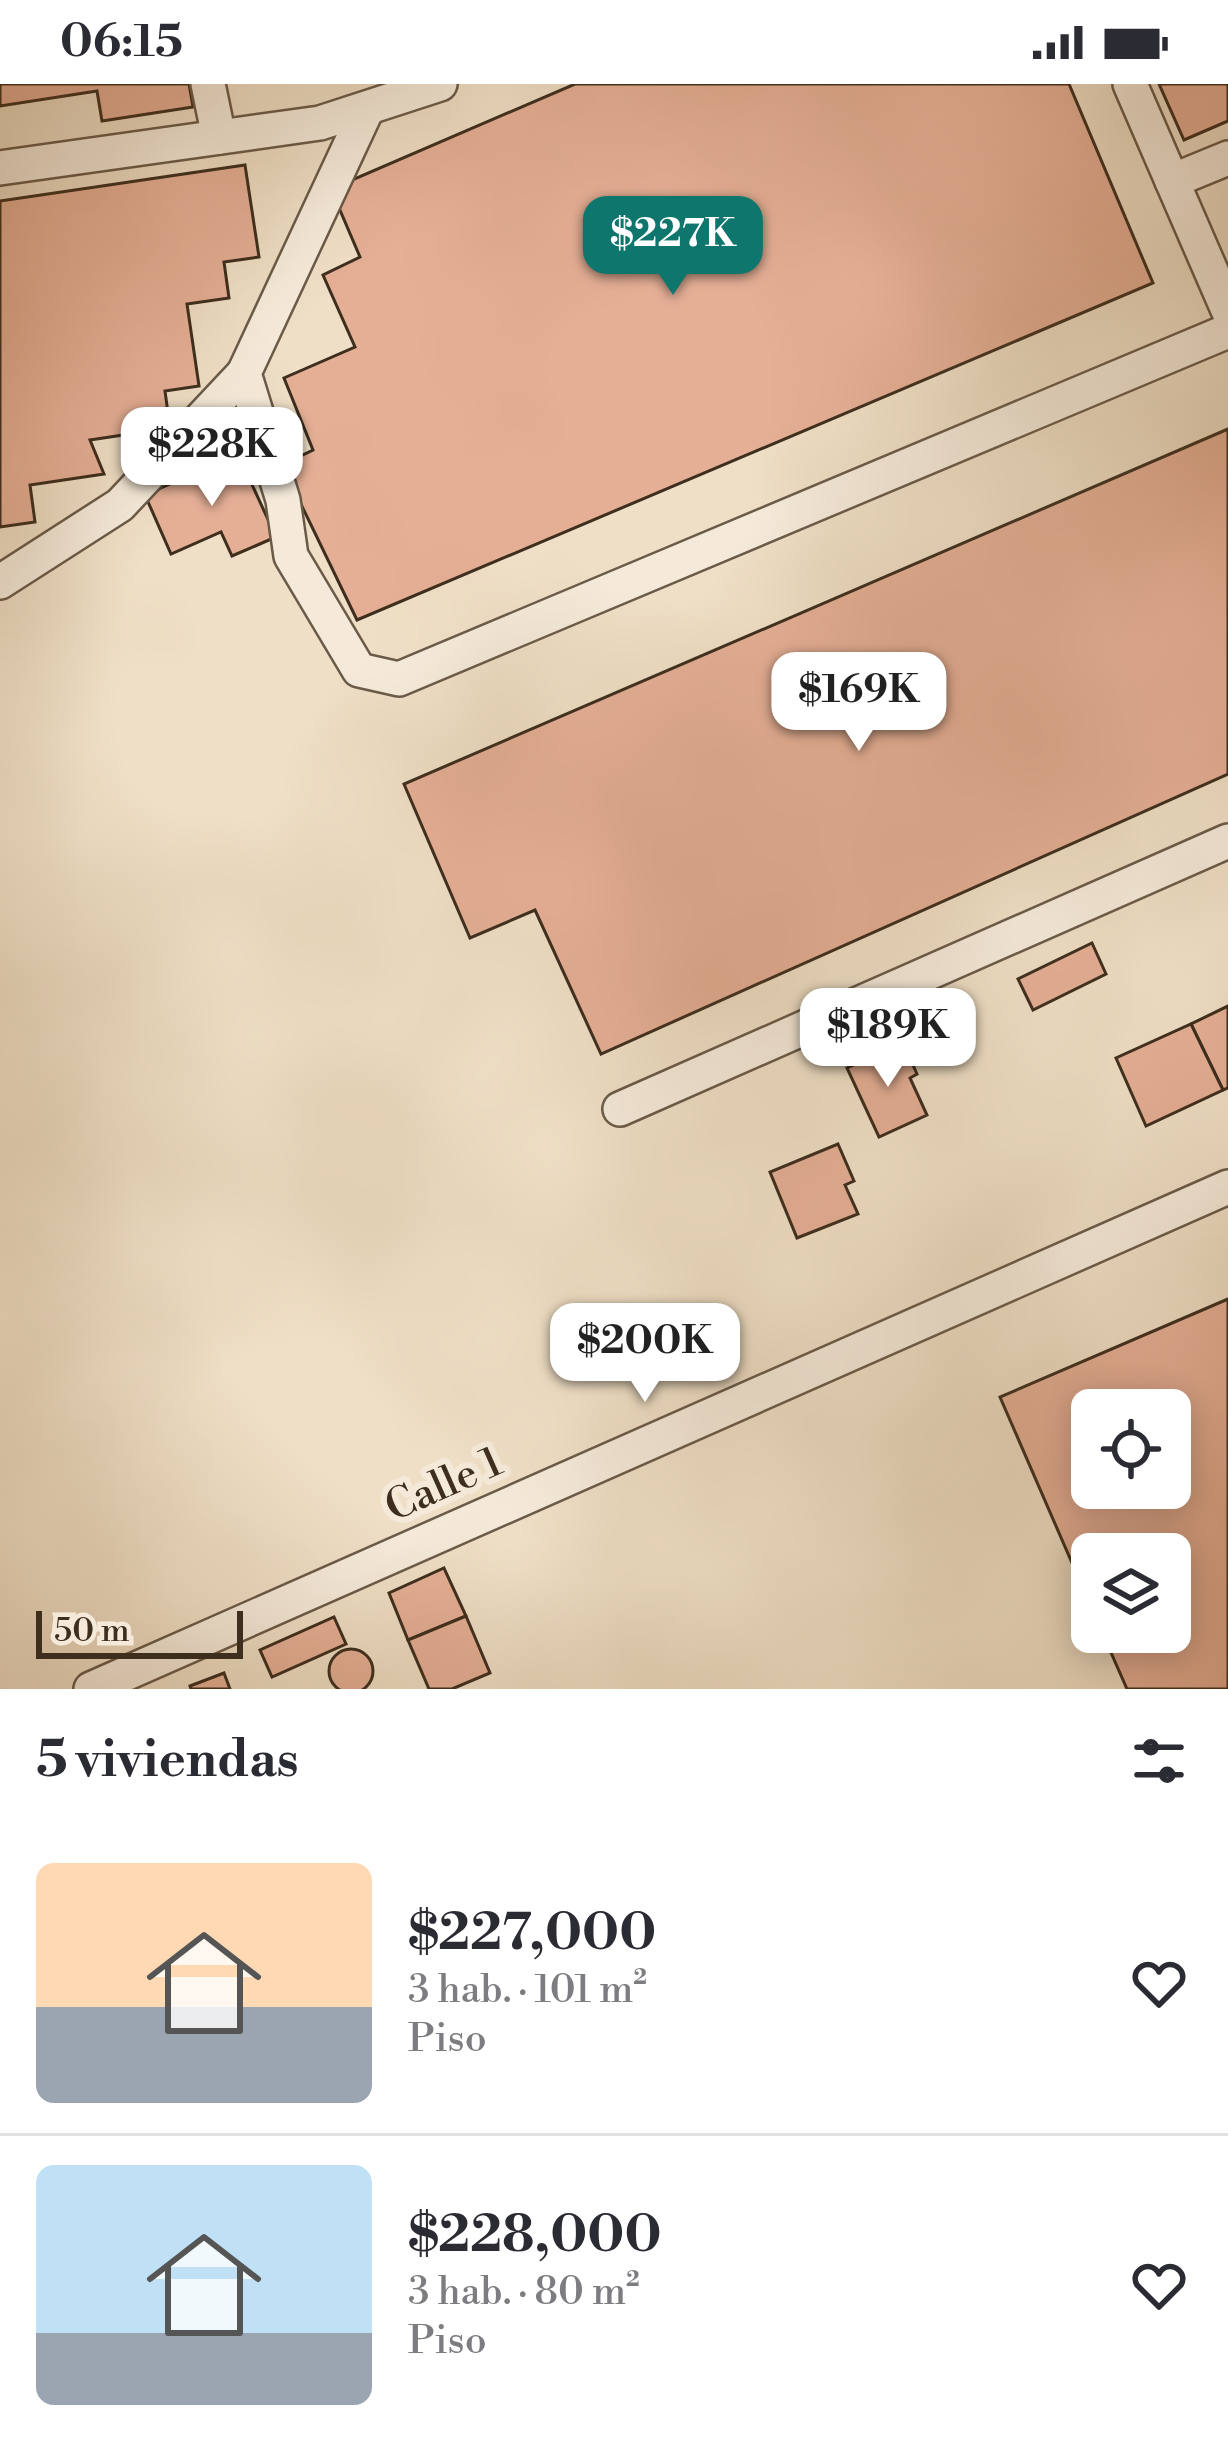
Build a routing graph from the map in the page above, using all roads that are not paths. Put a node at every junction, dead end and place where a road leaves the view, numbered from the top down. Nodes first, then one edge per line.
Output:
1 (208, 84) edge
2 (440, 84) edge
3 (1130, 84) edge
4 (368, 109) junction
5 (219, 137) junction
6 (1228, 158) edge
7 (0, 168) edge
8 (1172, 181) junction
9 (1228, 310) edge
10 (1228, 332) edge
11 (244, 373) junction
12 (0, 582) edge
13 (1228, 842) edge
14 (620, 1109) dead end
15 (1228, 1187) edge
16 (91, 1689) edge

1 - 5 street
2 - 4 street
3 - 8 street
4 - 5 street
4 - 11 street
5 - 7 street
6 - 8 street
8 - 9 street
10 - 11 street
11 - 12 street
13 - 14 street
15 - 16 street, Calle 1

